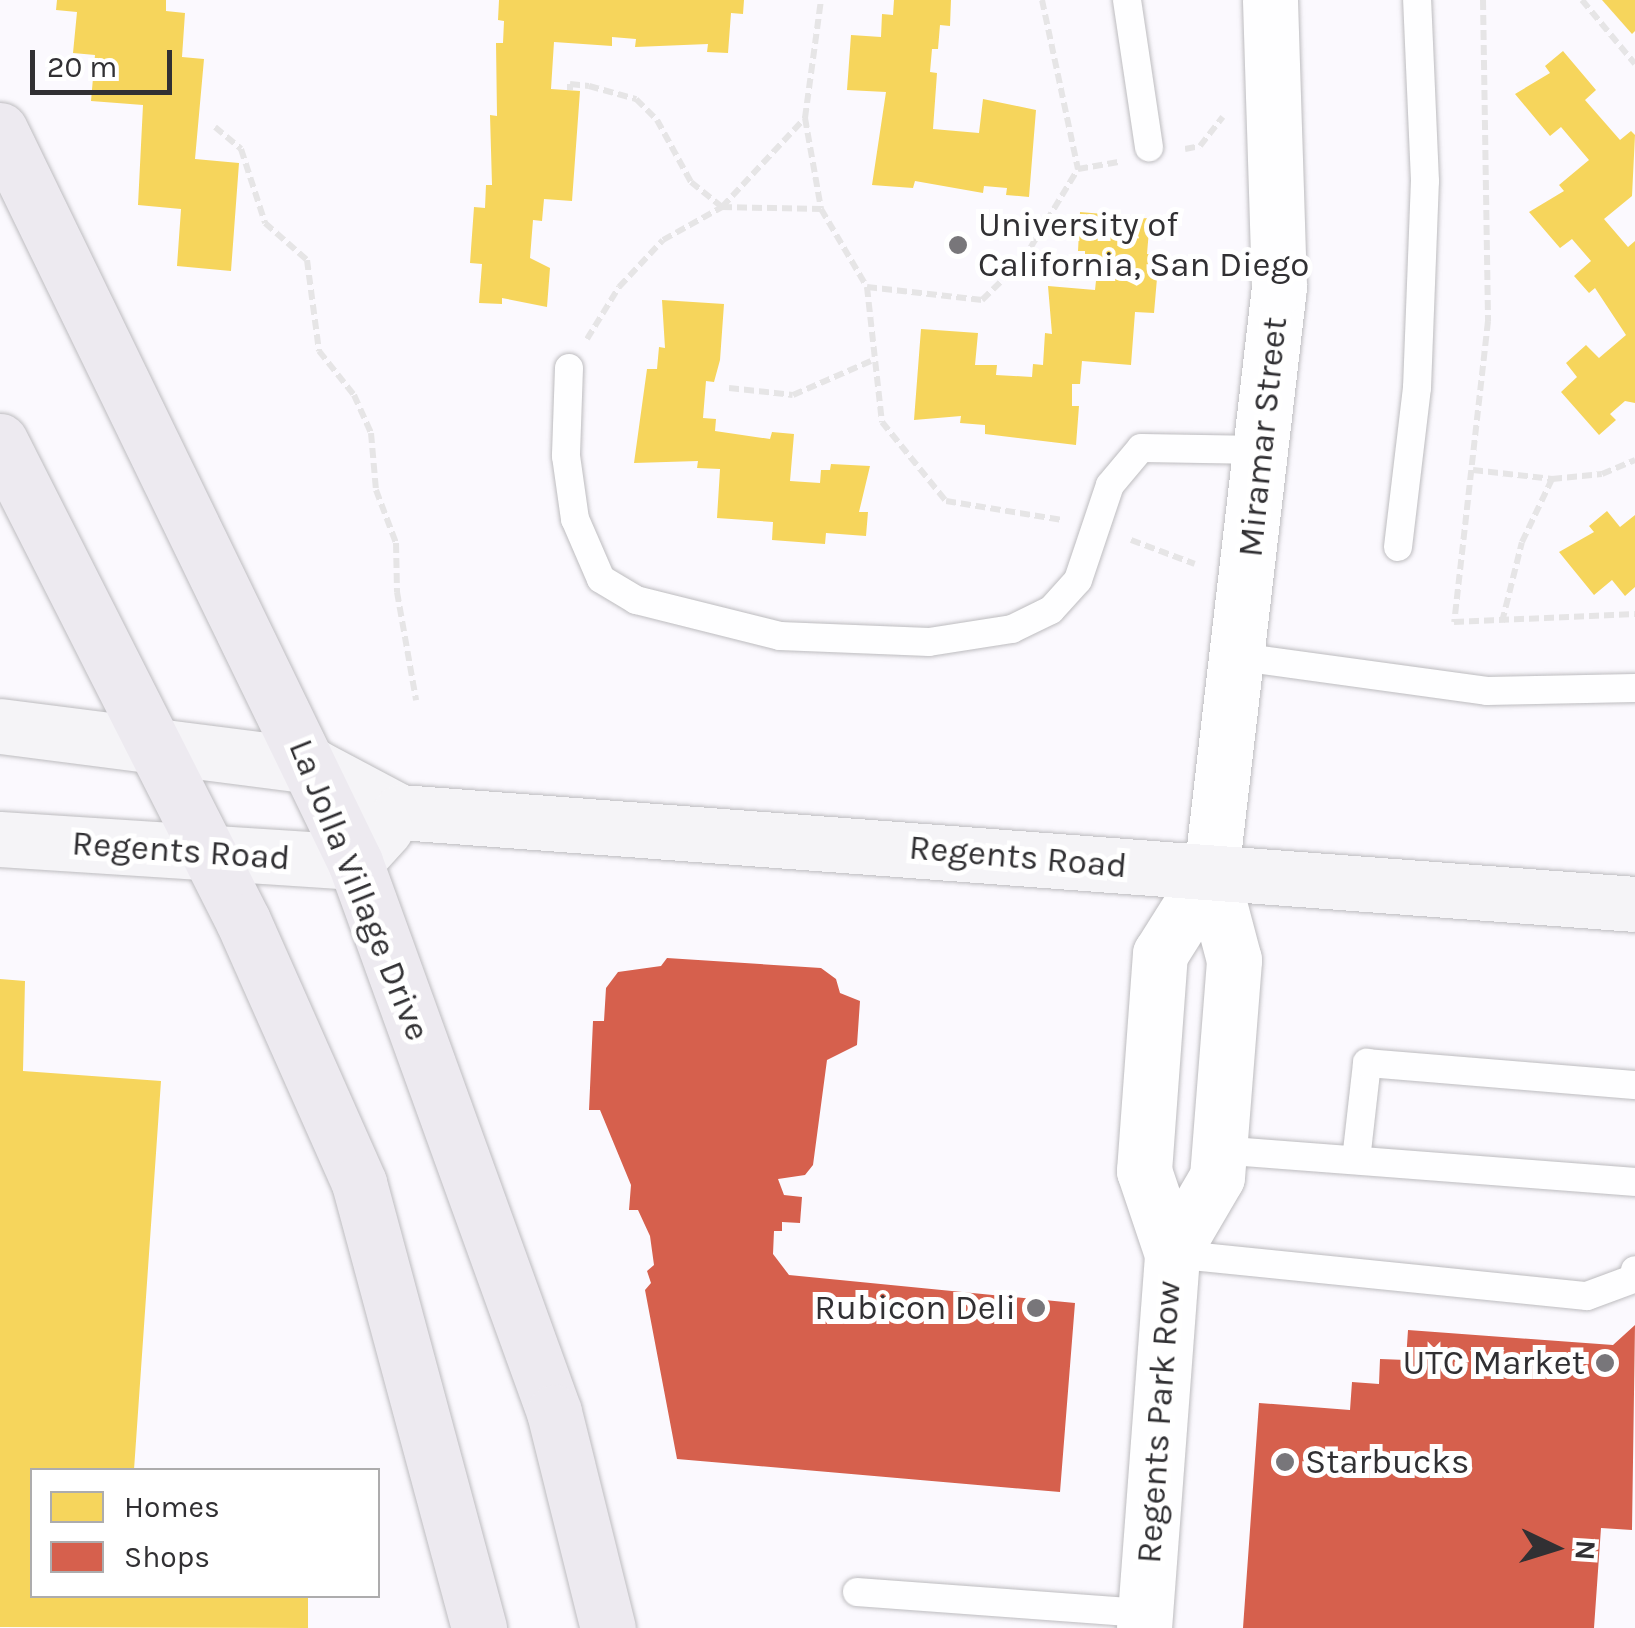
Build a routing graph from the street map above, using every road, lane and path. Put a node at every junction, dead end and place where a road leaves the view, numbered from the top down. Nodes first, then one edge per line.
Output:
1 (820, 0) edge
2 (1042, 0) edge
3 (1127, 0) edge
4 (1270, 0) edge
5 (1418, 0) edge
6 (1483, 0) edge
7 (1582, 0) edge
8 (1635, 64) edge
9 (570, 90) dead end
10 (1235, 102) dead end
11 (805, 118) junction
12 (214, 127) dead end
13 (0, 130) edge
14 (1158, 150) joint
15 (1124, 161) dead end
16 (1078, 169) junction
17 (722, 207) junction
18 (820, 210) junction
19 (867, 287) junction
20 (871, 361) junction
21 (569, 368) joint
22 (729, 388) dead end
23 (0, 442) edge
24 (1263, 450) junction
25 (1635, 460) edge
26 (1474, 470) junction
27 (1552, 479) junction
28 (1071, 522) dead end
29 (1130, 540) dead end
30 (1398, 548) dead end
31 (1201, 568) dead end
32 (1635, 614) edge
33 (1502, 622) junction
34 (1240, 658) junction
35 (1635, 688) edge
36 (416, 700) dead end
37 (0, 726) edge
38 (157, 745) junction
39 (313, 766) junction
40 (400, 812) junction
41 (0, 839) edge
42 (211, 856) junction
43 (355, 862) junction
44 (1211, 873) junction
45 (1635, 904) edge
46 (1635, 1086) edge
47 (1219, 1150) junction
48 (1356, 1160) junction
49 (1635, 1182) edge
50 (1172, 1254) junction
51 (1635, 1270) edge
52 (857, 1592) dead end
53 (1144, 1620) edge
54 (478, 1628) edge
55 (608, 1628) edge

1 - 11 path
2 - 16 path
3 - 14 lane
4 - 24 street, Miramar Street
5 - 30 lane
6 - 26 path
7 - 8 path
9 - 17 path
10 - 14 path
11 - 17 path
11 - 18 path
12 - 36 path
13 - 39 main road, La Jolla Village Drive
15 - 16 path
16 - 19 path
17 - 18 path
17 - 21 path
18 - 19 path
19 - 20 path
20 - 22 path
20 - 28 path
21 - 24 lane
23 - 38 main road
24 - 34 street, Miramar Street
25 - 27 path
26 - 27 path
26 - 33 path
27 - 33 path
29 - 31 path
32 - 33 path
34 - 35 lane
34 - 44 street, Miramar Street
37 - 38 main road, Regents Road
38 - 39 main road, Regents Road
38 - 42 main road
39 - 40 main road, Regents Road
39 - 43 main road, La Jolla Village Drive
40 - 43 main road
40 - 44 main road, Regents Road
41 - 42 main road, Regents Road
42 - 43 main road, Regents Road
42 - 54 main road
43 - 55 main road, La Jolla Village Drive
44 - 45 main road, Regents Road
44 - 47 street, Regents Park Row
44 - 50 street
46 - 48 lane
47 - 48 lane
47 - 50 street, Regents Park Row
48 - 49 lane
50 - 51 lane
50 - 53 street, Regents Park Row
52 - 53 lane

